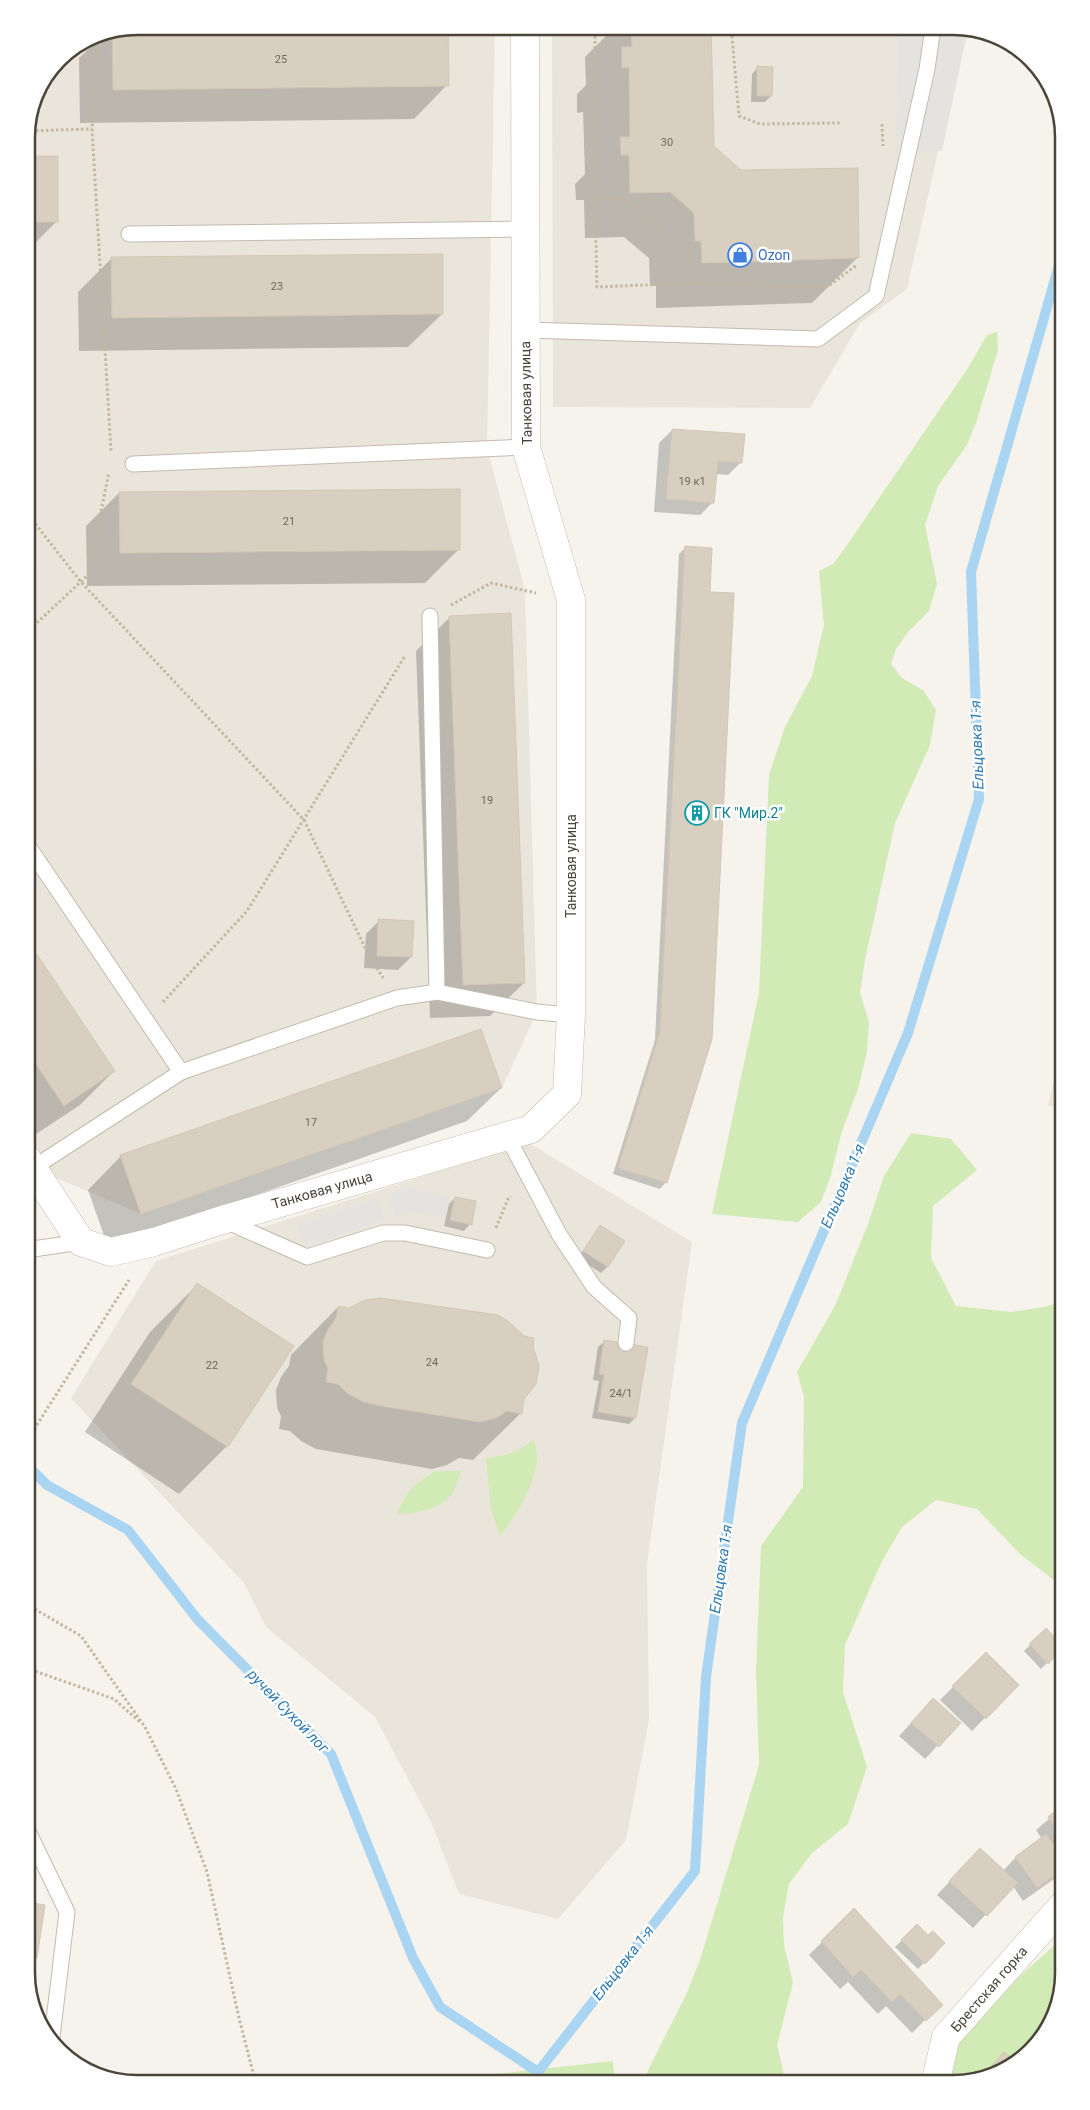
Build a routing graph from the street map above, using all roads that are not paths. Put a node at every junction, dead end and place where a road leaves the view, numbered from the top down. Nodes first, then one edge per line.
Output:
1 (525, 35) edge
2 (932, 35) edge
3 (525, 229) junction
4 (129, 234) dead end
5 (526, 330) junction
6 (526, 447) junction
7 (133, 464) dead end
8 (430, 616) road end
9 (35, 855) edge
10 (437, 992) junction
11 (571, 1015) junction
12 (181, 1072) junction
13 (507, 1136) junction
14 (35, 1160) edge
15 (35, 1171) edge
16 (222, 1220) junction
17 (81, 1242) junction
18 (35, 1249) edge
19 (487, 1250) road end
20 (626, 1343) dead end
21 (35, 1846) edge
22 (1055, 1914) edge
23 (53, 2030) edge
24 (937, 2075) edge

1 - 3 street, Танковая улица
2 - 5 lane
3 - 4 lane
3 - 5 street, Танковая улица
5 - 6 street, Танковая улица
6 - 7 lane
6 - 11 street, Танковая улица
8 - 10 lane
9 - 12 lane
10 - 11 lane
10 - 12 lane
11 - 13 street, Танковая улица
12 - 14 lane
13 - 16 street, Танковая улица
13 - 20 lane
15 - 17 street
16 - 17 street, Танковая улица
16 - 19 lane
17 - 18 lane
21 - 23 lane
22 - 24 street, Брестская горка

